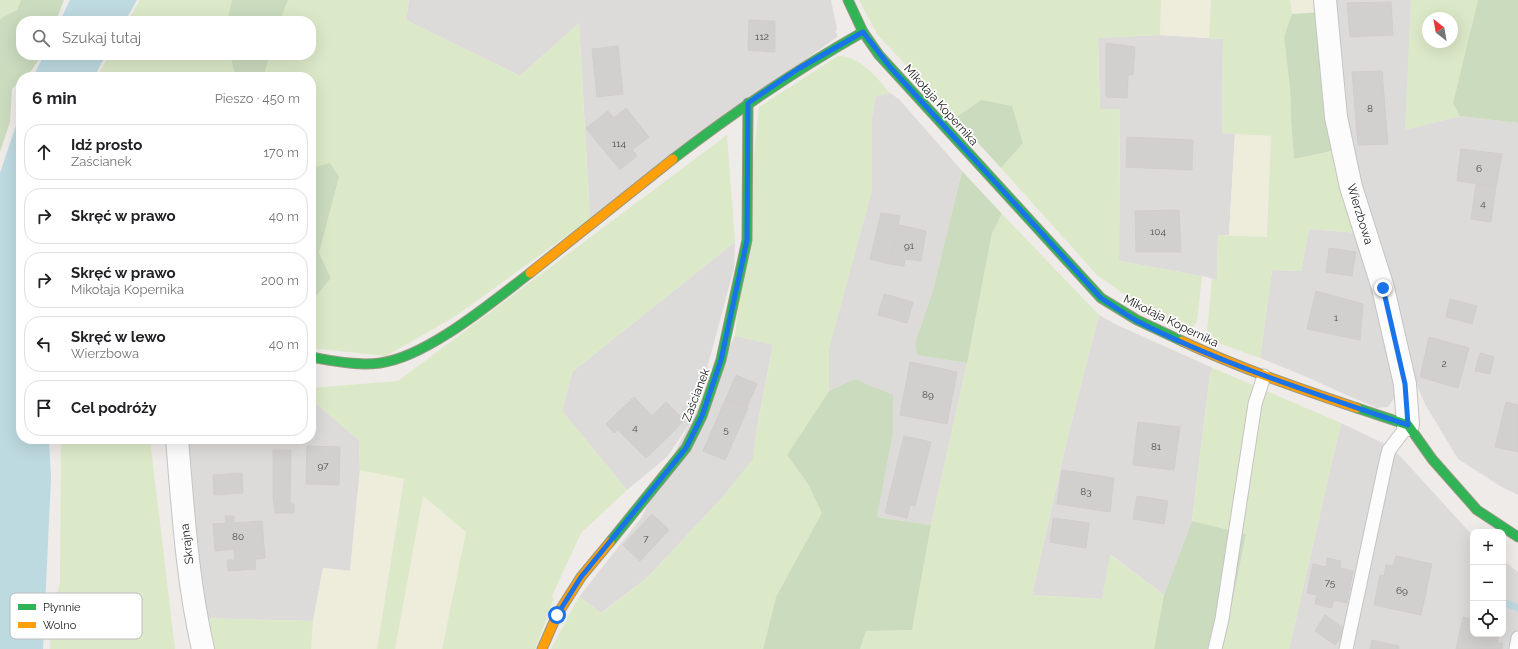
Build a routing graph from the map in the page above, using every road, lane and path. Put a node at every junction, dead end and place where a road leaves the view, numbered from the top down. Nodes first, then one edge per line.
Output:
1 (848, 0) edge
2 (1325, 0) edge
3 (863, 32) junction
4 (748, 103) junction
5 (316, 358) edge
6 (1264, 376) junction
7 (1408, 425) junction
8 (177, 444) edge
9 (1518, 537) edge
10 (1518, 638) edge
11 (203, 649) edge
12 (542, 649) edge
13 (1215, 649) edge
14 (1346, 649) edge
15 (1516, 649) edge

1 - 3 street, Mikołaja Kopernika
2 - 7 street, Wierzbowa
3 - 4 street
3 - 6 street, Mikołaja Kopernika
4 - 5 street
4 - 12 street, Zaścianek
6 - 7 street, Mikołaja Kopernika
6 - 13 lane
7 - 9 street
7 - 14 lane
8 - 11 street, Skrajna
10 - 15 lane

